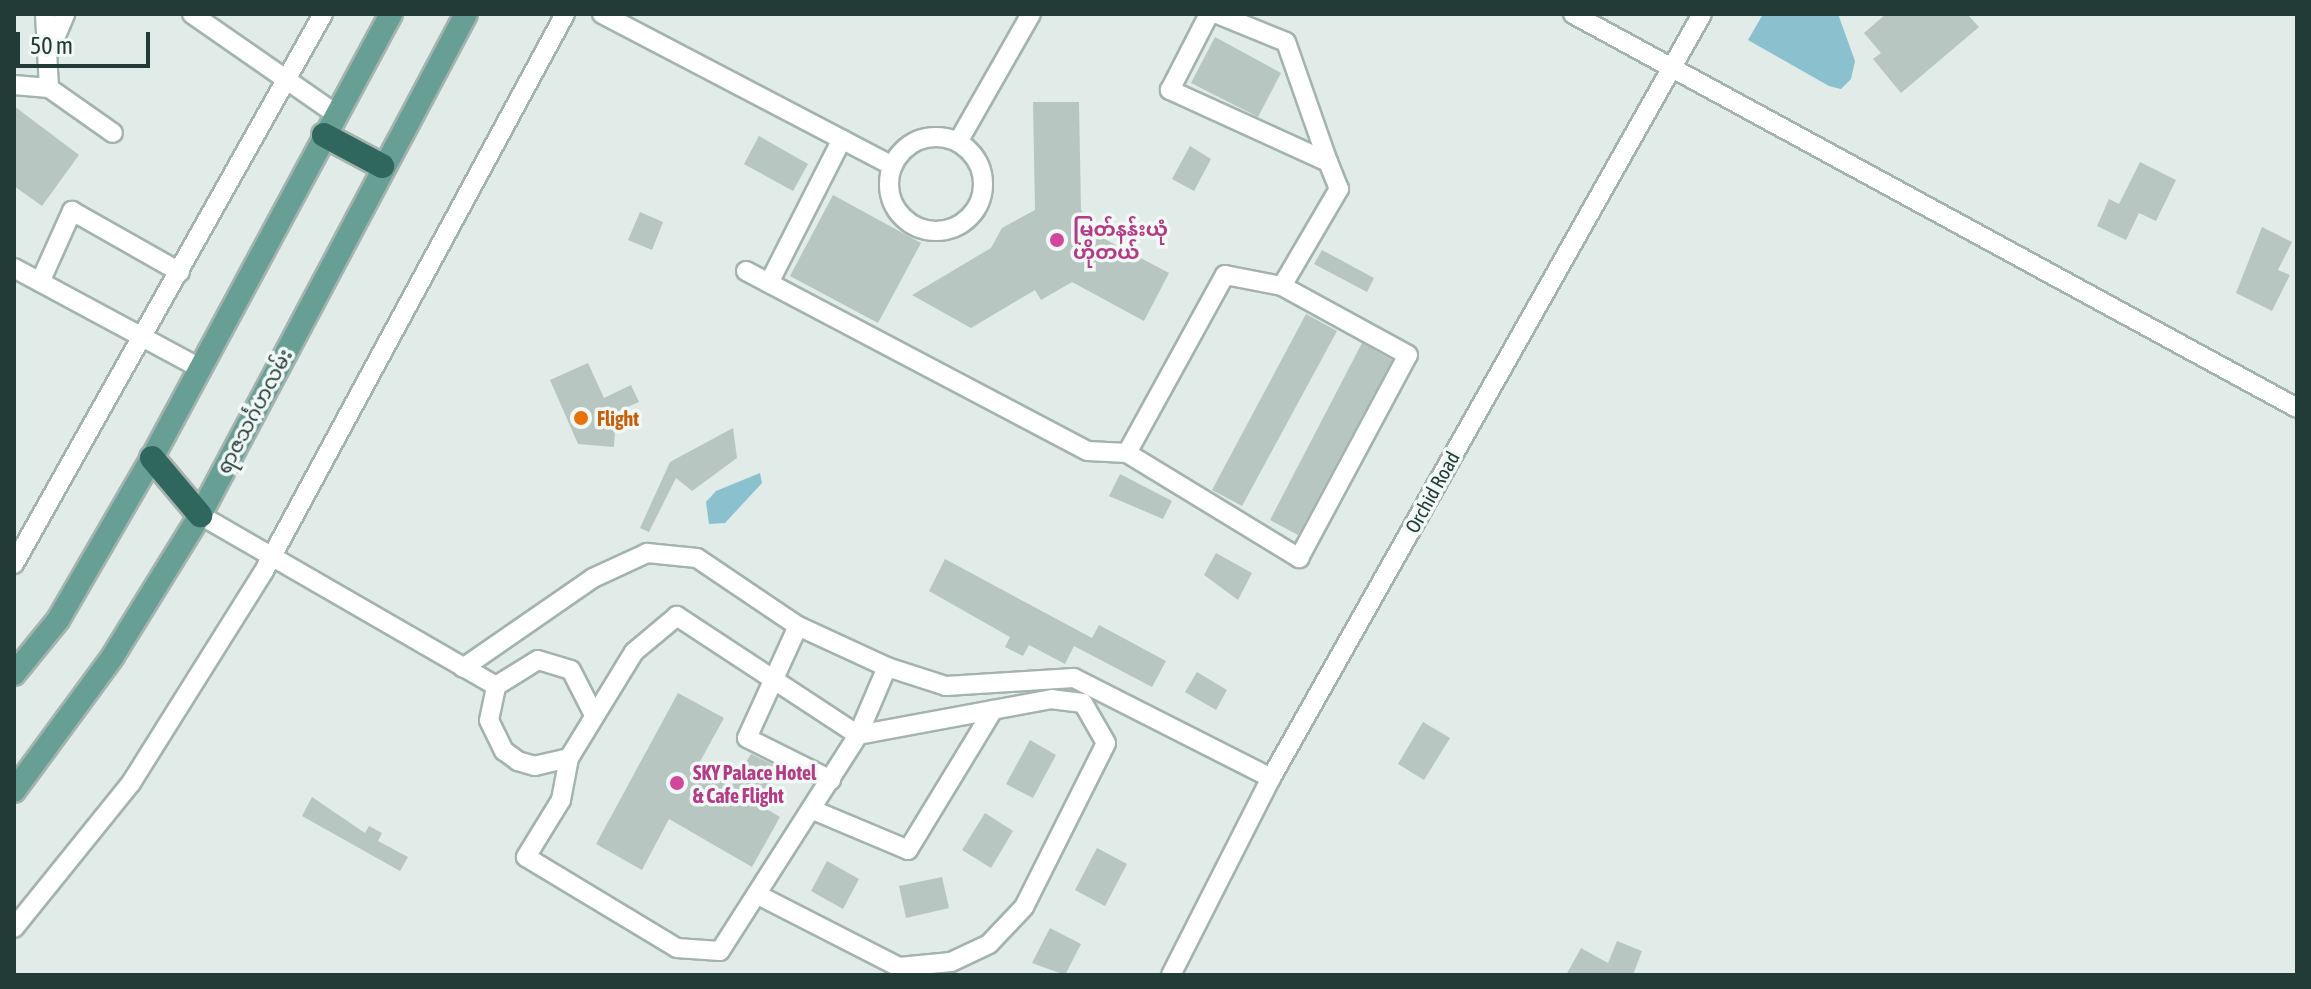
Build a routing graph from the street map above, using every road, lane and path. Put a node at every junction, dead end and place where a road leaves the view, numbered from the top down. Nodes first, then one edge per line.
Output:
1 (45, 14) edge
2 (65, 14) edge
3 (192, 14) edge
4 (323, 14) edge
5 (391, 14) edge
6 (466, 14) edge
7 (565, 14) edge
8 (602, 14) edge
9 (1031, 14) edge
10 (1209, 14) edge
11 (1217, 14) edge
12 (1573, 14) edge
13 (1702, 14) edge
14 (47, 57) junction
15 (1674, 65) junction
16 (286, 81) junction
17 (14, 85) edge
18 (49, 88) junction
19 (330, 124) junction
20 (113, 133) dead end
21 (842, 139) junction
22 (958, 142) junction
23 (1328, 162) junction
24 (382, 166) junction
25 (893, 166) junction
26 (14, 268) edge
27 (746, 271) dead end
28 (180, 272) junction
29 (41, 280) junction
30 (769, 283) junction
31 (1282, 286) junction
32 (148, 336) junction
33 (200, 368) junction
34 (2297, 408) edge
35 (1127, 453) junction
36 (152, 458) junction
37 (200, 515) junction
38 (271, 558) junction
39 (14, 564) edge
40 (798, 626) junction
41 (887, 667) junction
42 (463, 668) junction
43 (14, 674) edge
44 (771, 678) junction
45 (496, 686) junction
46 (993, 710) junction
47 (594, 715) junction
48 (858, 735) junction
49 (569, 758) junction
50 (1271, 778) junction
51 (831, 780) junction
52 (14, 791) edge
53 (813, 810) junction
54 (760, 896) junction
55 (14, 928) edge
56 (1171, 975) edge

1 - 14 street
2 - 14 street
3 - 16 street
4 - 16 street
5 - 19 main road
6 - 24 main road, ရာဇသင်္ဂဟလမ်း
7 - 38 street
8 - 21 street
9 - 22 street
10 - 23 street
11 - 23 street
12 - 15 street
13 - 15 street, Orchid Road
14 - 18 street
15 - 34 street
15 - 50 street, Orchid Road
16 - 19 street
16 - 28 street
17 - 18 street
18 - 20 street
19 - 24 highway
19 - 33 main road
21 - 25 street
21 - 30 street
22 - 25 street
22 - 25 street
23 - 31 street
24 - 37 main road, ရာဇသင်္ဂဟလမ်း
26 - 29 street
27 - 30 street
28 - 29 street
28 - 32 street
29 - 32 street
30 - 35 street
31 - 35 street
31 - 35 street
32 - 33 street
32 - 39 street
33 - 36 main road
36 - 37 highway
36 - 43 main road
37 - 38 street
37 - 52 main road, ရာဇသင်္ဂဟလမ်း
38 - 42 street
38 - 55 street
40 - 41 street
40 - 42 street
40 - 44 street
41 - 48 street
41 - 50 street
42 - 45 street
44 - 47 street
44 - 48 street
44 - 51 street
45 - 47 street
45 - 49 street
46 - 48 street
46 - 53 street
46 - 54 street
47 - 49 street
48 - 51 street
49 - 54 street
50 - 56 street, Orchid Road
51 - 53 street
53 - 54 street

